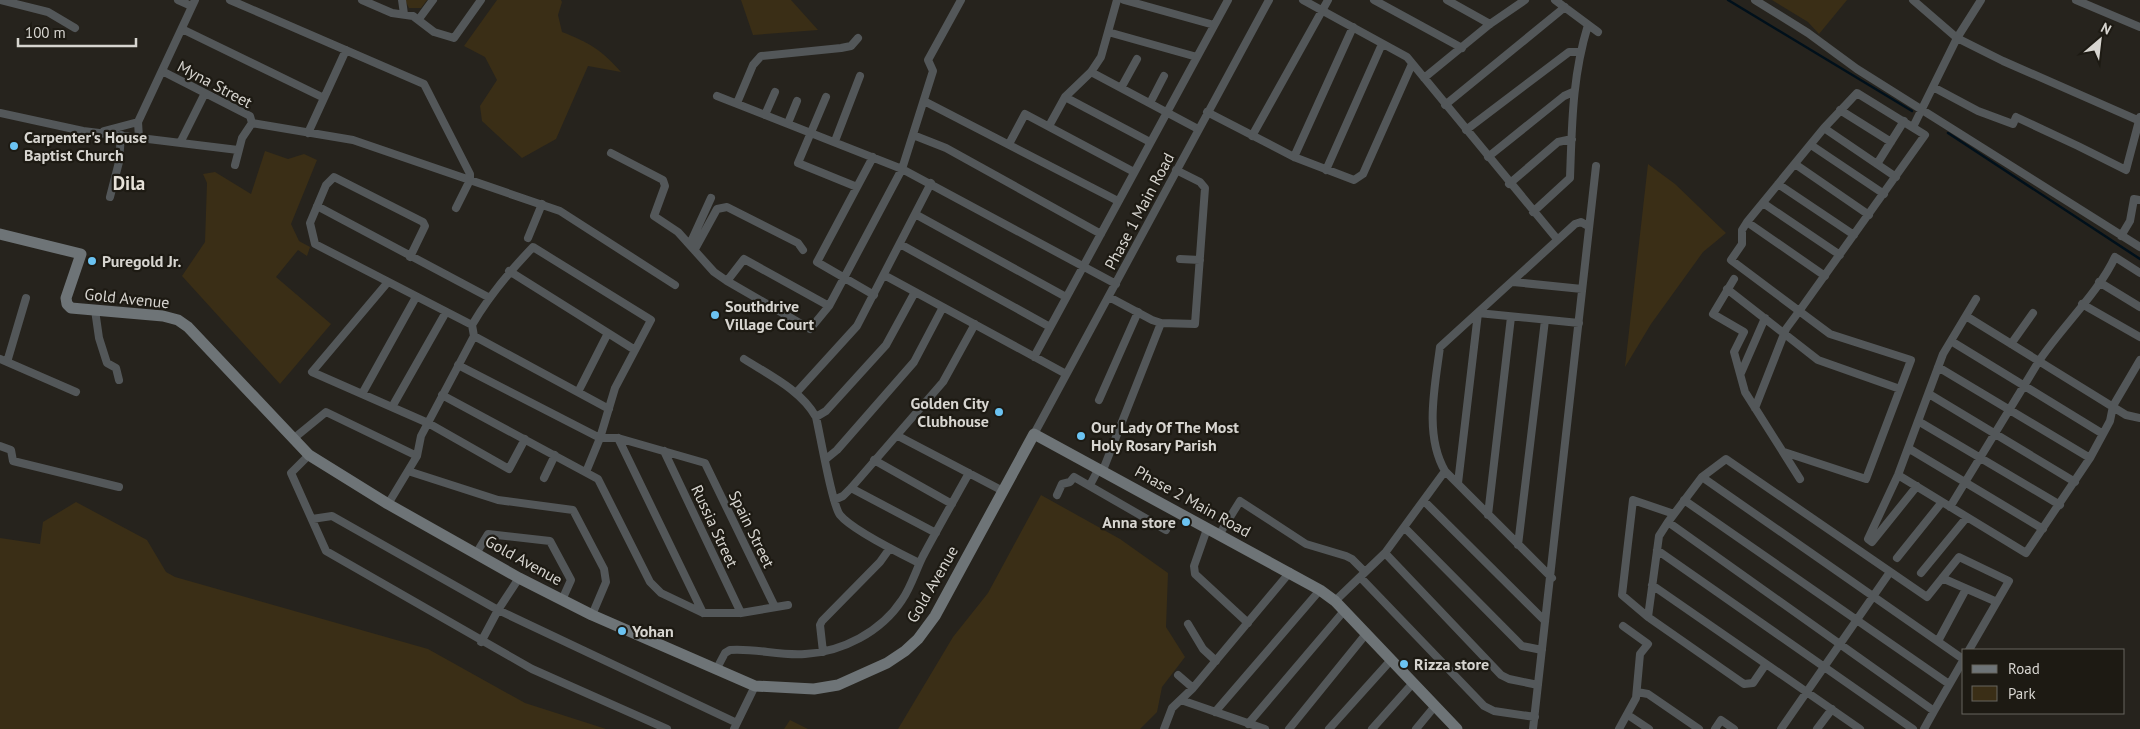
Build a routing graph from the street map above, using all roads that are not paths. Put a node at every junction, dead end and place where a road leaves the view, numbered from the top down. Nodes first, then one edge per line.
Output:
1 (0, 0) edge
2 (178, 0) edge
3 (195, 0) edge
4 (230, 0) edge
5 (362, 0) edge
6 (402, 0) edge
7 (433, 0) edge
8 (481, 0) edge
9 (961, 0) edge
10 (1117, 0) edge
11 (1124, 0) edge
12 (1228, 0) edge
13 (1269, 0) edge
14 (1303, 0) edge
15 (1328, 0) edge
16 (1374, 0) edge
17 (1525, 0) edge
18 (1555, 0) edge
19 (1755, 0) edge
20 (1913, 0) edge
21 (1980, 0) edge
22 (2076, 0) edge
23 (1451, 1) edge
24 (187, 4) dead end
25 (1565, 7) junction
26 (1321, 10) junction
27 (404, 14) junction
28 (419, 19) junction
29 (1490, 24) junction
30 (1214, 25) junction
31 (1588, 25) junction
32 (1353, 27) junction
33 (2140, 27) edge
34 (76, 28) dead end
35 (182, 29) junction
36 (1108, 32) junction
37 (1598, 32) dead end
38 (858, 38) dead end
39 (1957, 38) junction
40 (1382, 44) junction
41 (1462, 48) junction
42 (346, 50) junction
43 (1580, 52) junction
44 (1197, 57) junction
45 (1137, 60) dead end
46 (1412, 64) junction
47 (162, 71) junction
48 (1091, 72) junction
49 (860, 76) dead end
50 (1164, 76) dead end
51 (1424, 78) junction
52 (1121, 88) junction
53 (1933, 88) junction
54 (775, 92) dead end
55 (1573, 92) junction
56 (205, 93) junction
57 (717, 96) dead end
58 (826, 97) dead end
59 (1065, 97) junction
60 (324, 98) junction
61 (797, 101) dead end
62 (924, 102) junction
63 (737, 103) junction
64 (1150, 103) junction
65 (1445, 105) junction
66 (1840, 110) junction
67 (1922, 111) junction
68 (1167, 112) junction
69 (1207, 112) junction
70 (0, 113) edge
71 (765, 115) junction
72 (2140, 119) edge
73 (1904, 121) junction
74 (138, 122) junction
75 (252, 123) junction
76 (788, 123) junction
77 (1049, 126) junction
78 (1913, 127) junction
79 (1824, 128) junction
80 (1198, 130) junction
81 (1466, 130) junction
82 (98, 132) junction
83 (812, 132) junction
84 (308, 133) junction
85 (913, 134) junction
86 (121, 135) junction
87 (1252, 136) junction
88 (139, 138) junction
89 (1572, 139) junction
90 (835, 141) junction
91 (181, 142) junction
92 (1150, 142) junction
93 (1890, 142) junction
94 (1009, 144) junction
95 (1811, 145) junction
96 (238, 150) junction
97 (611, 153) dead end
98 (873, 157) junction
99 (1294, 157) junction
100 (1488, 157) junction
101 (1795, 164) junction
102 (1877, 164) junction
103 (235, 165) dead end
104 (1596, 166) dead end
105 (902, 169) junction
106 (1176, 170) junction
107 (1326, 170) junction
108 (1134, 172) junction
109 (1896, 177) junction
110 (470, 180) junction
111 (930, 183) junction
112 (1509, 184) junction
113 (1778, 184) junction
114 (857, 187) junction
115 (1884, 194) junction
116 (110, 197) dead end
117 (711, 198) dead end
118 (2140, 200) edge
119 (1118, 201) junction
120 (1763, 203) junction
121 (542, 204) junction
122 (317, 206) junction
123 (456, 208) dead end
124 (1533, 212) junction
125 (915, 214) junction
126 (1869, 215) junction
127 (1747, 222) junction
128 (1588, 226) junction
129 (0, 234) edge
130 (1101, 234) junction
131 (1854, 235) junction
132 (2121, 236) junction
133 (528, 238) dead end
134 (1557, 239) junction
135 (900, 244) junction
136 (693, 246) junction
137 (2140, 246) edge
138 (803, 250) dead end
139 (1840, 255) junction
140 (410, 257) junction
141 (1180, 259) dead end
142 (1200, 260) junction
143 (1083, 266) junction
144 (509, 271) junction
145 (2140, 273) edge
146 (884, 275) junction
147 (1825, 276) junction
148 (844, 278) junction
149 (1734, 278) dead end
150 (388, 282) junction
151 (727, 282) junction
152 (1513, 282) junction
153 (2100, 282) junction
154 (1116, 284) junction
155 (676, 285) dead end
156 (1582, 289) junction
157 (1728, 290) junction
158 (914, 292) junction
159 (874, 295) junction
160 (416, 297) junction
161 (488, 297) junction
162 (1066, 297) junction
163 (1109, 297) junction
164 (26, 298) dead end
165 (1976, 299) dead end
166 (2082, 304) junction
167 (829, 306) junction
168 (2140, 307) edge
169 (944, 308) junction
170 (95, 310) junction
171 (1800, 310) junction
172 (446, 312) junction
173 (1138, 312) junction
174 (1478, 313) junction
175 (2033, 313) dead end
176 (1511, 316) junction
177 (1966, 316) junction
178 (1765, 318) junction
179 (1545, 320) junction
180 (1161, 323) junction
181 (1579, 323) junction
182 (975, 324) junction
183 (472, 325) junction
184 (1050, 327) junction
185 (608, 333) junction
186 (1785, 334) junction
187 (474, 336) junction
188 (2140, 337) edge
189 (1951, 341) junction
190 (2010, 344) junction
191 (635, 350) junction
192 (1034, 357) junction
193 (744, 359) dead end
194 (2140, 360) edge
195 (4, 361) edge
196 (2039, 361) junction
197 (458, 365) junction
198 (1938, 367) junction
199 (1741, 373) junction
200 (1066, 374) junction
201 (119, 380) dead end
202 (2024, 386) junction
203 (1900, 389) junction
204 (76, 392) dead end
205 (578, 392) junction
206 (796, 393) junction
207 (362, 394) junction
208 (1929, 394) junction
209 (442, 395) junction
210 (1099, 400) dead end
211 (2113, 406) junction
212 (392, 407) junction
213 (1754, 408) junction
214 (610, 409) junction
215 (2010, 410) junction
216 (816, 417) junction
217 (2140, 418) edge
218 (1918, 421) junction
219 (428, 423) junction
220 (1034, 434) junction
221 (1996, 434) junction
222 (2103, 434) junction
223 (898, 436) junction
224 (600, 438) junction
225 (618, 438) junction
226 (293, 439) junction
227 (525, 439) junction
228 (0, 446) edge
229 (1908, 448) junction
230 (664, 452) junction
231 (1784, 452) junction
232 (309, 455) junction
233 (555, 455) junction
234 (417, 456) junction
235 (1980, 458) junction
236 (2090, 458) junction
237 (826, 459) junction
238 (874, 460) junction
239 (1101, 469) junction
240 (408, 471) junction
241 (1446, 471) junction
242 (586, 472) junction
243 (969, 473) junction
244 (1898, 475) junction
245 (1702, 477) junction
246 (544, 478) dead end
247 (1800, 479) dead end
248 (1966, 482) junction
249 (2075, 482) junction
250 (1458, 483) junction
251 (1090, 485) junction
252 (1917, 486) junction
253 (119, 487) dead end
254 (851, 488) junction
255 (1003, 491) junction
256 (1056, 495) dead end
257 (834, 500) junction
258 (1424, 500) junction
259 (1684, 500) junction
260 (1942, 502) junction
261 (388, 504) junction
262 (952, 504) junction
263 (2060, 505) junction
264 (1950, 507) junction
265 (1674, 514) junction
266 (1488, 515) junction
267 (1966, 517) junction
268 (312, 519) junction
269 (1668, 522) junction
270 (1404, 527) junction
271 (1207, 529) junction
272 (2043, 529) junction
273 (1166, 530) dead end
274 (936, 533) junction
275 (1219, 535) junction
276 (1518, 545) junction
277 (890, 548) junction
278 (1657, 550) junction
279 (477, 552) junction
280 (1385, 553) junction
281 (1897, 558) dead end
282 (920, 563) junction
283 (1290, 572) junction
284 (1890, 572) junction
285 (1363, 574) junction
286 (1921, 574) dead end
287 (519, 578) junction
288 (1552, 578) junction
289 (1942, 578) junction
290 (1652, 585) junction
291 (1966, 589) junction
292 (1320, 590) junction
293 (1873, 596) junction
294 (562, 600) junction
295 (1335, 601) junction
296 (1997, 602) junction
297 (788, 605) dead end
298 (775, 607) junction
299 (498, 610) junction
300 (1344, 610) junction
301 (703, 613) junction
302 (741, 613) junction
303 (592, 615) junction
304 (1648, 617) junction
305 (1857, 620) junction
306 (1545, 621) junction
307 (1248, 622) junction
308 (1188, 624) dead end
309 (1623, 626) dead end
310 (1366, 634) junction
311 (1938, 641) junction
312 (481, 642) junction
313 (1840, 644) junction
314 (1970, 649) edge
315 (1542, 650) junction
316 (823, 652) junction
317 (1962, 658) edge
318 (1391, 660) junction
319 (1216, 661) junction
320 (1962, 662) edge
321 (1766, 664) junction
322 (1824, 667) junction
323 (716, 670) junction
324 (1178, 675) dead end
325 (1413, 683) junction
326 (1949, 684) junction
327 (1538, 685) junction
328 (755, 686) junction
329 (1193, 688) junction
330 (1637, 692) junction
331 (1807, 692) junction
332 (1181, 700) junction
333 (1435, 706) junction
334 (1832, 709) junction
335 (1934, 711) junction
336 (1215, 712) junction
337 (1628, 715) junction
338 (1535, 717) junction
339 (1248, 724) junction
340 (736, 726) edge
341 (1856, 728) edge
342 (667, 729) edge
343 (1164, 729) edge
344 (1265, 729) edge
345 (1289, 729) edge
346 (1329, 729) edge
347 (1372, 729) edge
348 (1416, 729) edge
349 (1456, 729) edge
350 (1534, 729) edge
351 (1619, 729) edge
352 (1649, 729) edge
353 (1699, 729) edge
354 (1715, 729) edge
355 (1734, 729) edge
356 (1781, 729) edge
357 (1817, 729) edge
358 (1913, 729) edge
359 (1924, 729) edge

1 - 34 street
2 - 24 street
3 - 35 street
4 - 42 street
5 - 27 street
6 - 27 street
7 - 28 street
8 - 28 street
9 - 62 street
10 - 36 street
11 - 30 street
12 - 30 street
13 - 69 street, Phase 1 Main Road
14 - 26 street
15 - 26 street
16 - 41 street
17 - 29 street
18 - 25 street
19 - 67 street
20 - 39 street
21 - 39 street
22 - 33 street
23 - 29 street
25 - 31 street
25 - 65 street
26 - 32 street
26 - 87 street
27 - 28 street
29 - 41 street
30 - 44 street
31 - 37 street
31 - 43 street
32 - 40 street
32 - 99 street
35 - 47 street
35 - 60 street
36 - 44 street
36 - 48 street
38 - 63 street
39 - 53 street
39 - 72 street
40 - 46 street
40 - 107 street
41 - 51 street
42 - 60 street
42 - 110 street
43 - 55 street
43 - 81 street
44 - 68 street
45 - 52 street
46 - 51 street
46 - 107 street
47 - 56 street, Myna Street
47 - 74 street
48 - 52 street
48 - 59 street
49 - 90 street
50 - 64 street
51 - 65 street
52 - 64 street
53 - 67 street
53 - 72 street
54 - 71 street
55 - 89 street
55 - 100 street
56 - 75 street, Myna Street
56 - 91 street
57 - 63 street
58 - 83 street
59 - 77 street
59 - 92 street
60 - 84 street
61 - 76 street
62 - 85 street
62 - 94 street
63 - 71 street
64 - 68 street
65 - 81 street
66 - 73 street
66 - 79 street
66 - 93 street
67 - 78 street
67 - 132 street
68 - 80 street
68 - 92 street
69 - 80 street, Phase 1 Main Road
69 - 87 street
70 - 82 street
71 - 76 street
73 - 78 street
73 - 93 street
74 - 82 street
74 - 88 street
75 - 84 street
75 - 96 street
76 - 83 street
77 - 94 street
77 - 108 street
78 - 109 street
79 - 95 street
79 - 102 street
80 - 106 street, Phase 1 Main Road
81 - 100 street
82 - 86 street
83 - 90 street
83 - 114 street
84 - 110 street
85 - 105 street
85 - 130 street
86 - 88 street
86 - 116 street
87 - 99 street
88 - 91 street
89 - 112 street
89 - 124 street
90 - 98 street
91 - 96 street
92 - 108 street
93 - 102 street
94 - 119 street
95 - 101 street
95 - 115 street
96 - 103 street
97 - 136 street
98 - 105 street
98 - 114 street
99 - 107 street
100 - 112 street
101 - 113 street
101 - 126 street
102 - 109 street
104 - 128 street
105 - 111 street
105 - 148 street
106 - 142 street
106 - 154 street, Phase 1 Main Road
108 - 119 street
109 - 115 street
110 - 121 street
110 - 123 street
111 - 125 street
111 - 143 street
112 - 124 street
113 - 120 street
113 - 131 street
114 - 148 street
115 - 126 street
117 - 136 street
118 - 132 street
119 - 130 street
120 - 127 street
120 - 139 street
121 - 133 street
121 - 155 street
122 - 140 street
122 - 140 street
122 - 150 street
124 - 134 street
125 - 135 street
125 - 162 street
126 - 131 street
127 - 147 street
127 - 171 street
128 - 134 street
128 - 156 street
129 - 170 street, Gold Avenue
130 - 143 street
131 - 139 street
132 - 137 street
134 - 152 street
135 - 146 street
135 - 184 street
136 - 138 street
136 - 151 street
139 - 147 street
140 - 161 street
141 - 142 street
142 - 180 street
143 - 154 street
143 - 162 street
144 - 161 street
144 - 185 street
144 - 191 street
145 - 153 street
146 - 158 street
146 - 159 street
147 - 171 street
148 - 159 street
148 - 167 street
149 - 157 street
150 - 160 street
150 - 207 street
151 - 167 street
151 - 167 street
152 - 156 street
152 - 174 street
153 - 166 street
153 - 168 street
154 - 163 street, Phase 1 Main Road
156 - 181 street
157 - 178 street
157 - 199 street
158 - 169 street
158 - 216 street
159 - 206 street
160 - 172 street
160 - 207 street
161 - 183 street
162 - 184 street
163 - 173 street
163 - 200 street, Phase 1 Main Road
164 - 195 street
165 - 177 street
166 - 188 street
166 - 196 street
169 - 182 street
169 - 237 street
170 - 201 street
170 - 226 street, Gold Avenue
171 - 186 street
171 - 203 street
172 - 183 street
172 - 212 street
173 - 180 street
173 - 210 street
174 - 176 street
174 - 241 street
174 - 250 street
175 - 190 street
176 - 179 street
176 - 266 street
177 - 189 street
177 - 190 street
178 - 186 street
178 - 199 street
179 - 181 street
179 - 276 street
180 - 239 street
181 - 288 street
182 - 192 street
182 - 223 street
183 - 187 street
184 - 192 street
185 - 191 street
185 - 205 street
186 - 203 street
186 - 213 street
187 - 197 street
187 - 205 street
189 - 198 street
189 - 202 street
190 - 196 street
191 - 214 street
192 - 200 street
193 - 206 street
194 - 211 street
195 - 204 street
196 - 202 street
196 - 211 street
197 - 209 street
197 - 224 street
198 - 208 street
198 - 215 street
199 - 213 street
200 - 220 street, Phase 1 Main Road
202 - 215 street
202 - 222 street
203 - 231 street
205 - 214 street
206 - 216 street
207 - 212 street
208 - 218 street
208 - 221 street
209 - 219 street
209 - 227 street
211 - 217 street
211 - 222 street
212 - 219 street
213 - 231 street
214 - 224 street
215 - 221 street
215 - 236 street
216 - 237 street
218 - 229 street
218 - 235 street
219 - 227 street
219 - 234 street
220 - 239 street, Phase 2 Main Road
220 - 255 street, Gold Avenue
221 - 235 street
221 - 249 street
222 - 236 street
223 - 238 street
223 - 243 street
224 - 225 street
224 - 242 street
225 - 230 street
225 - 301 street
226 - 232 street, Gold Avenue
226 - 234 street
227 - 233 street
228 - 253 street
229 - 244 street
229 - 248 street
230 - 298 street, Spain Street
230 - 302 street, Russia Street
231 - 247 street
232 - 261 street, Gold Avenue
232 - 268 street
233 - 242 street
233 - 246 street
234 - 240 street
235 - 248 street
235 - 263 street
236 - 249 street
237 - 257 street
238 - 254 street
238 - 262 street
239 - 251 street
239 - 271 street, Phase 2 Main Road
240 - 261 street
240 - 303 street
241 - 250 street
241 - 258 street
242 - 301 street
243 - 255 street
243 - 262 street
244 - 252 street
244 - 252 street
245 - 259 street
245 - 284 street
245 - 293 street
248 - 264 street
248 - 272 street
249 - 263 street
250 - 266 street
251 - 256 street
251 - 273 street
252 - 260 street
254 - 257 street
254 - 274 street
255 - 328 street, Gold Avenue
257 - 277 street
258 - 270 street
258 - 306 street
259 - 265 street
259 - 305 street
260 - 264 street
260 - 281 street
261 - 279 street, Gold Avenue
262 - 274 street
263 - 272 street
264 - 267 street
265 - 269 street
265 - 304 street
266 - 276 street
267 - 272 street
267 - 286 street
268 - 299 street
268 - 312 street
269 - 278 street
269 - 313 street
270 - 280 street
270 - 315 street
271 - 275 street, Phase 2 Main Road
271 - 307 street
274 - 282 street
275 - 283 street, Phase 2 Main Road
275 - 285 street
276 - 288 street
277 - 282 street
277 - 316 street
278 - 290 street
278 - 322 street
279 - 287 street, Gold Avenue
279 - 294 street
280 - 285 street
280 - 327 street
282 - 316 street
283 - 292 street, Phase 2 Main Road
283 - 307 street
284 - 289 street
284 - 293 street
285 - 295 street
285 - 338 street
287 - 294 street, Gold Avenue
287 - 299 street
288 - 306 street
289 - 291 street
289 - 296 street
290 - 304 street
290 - 321 street
291 - 296 street
291 - 311 street
292 - 295 street, Phase 2 Main Road
292 - 336 street
293 - 305 street
293 - 311 street
294 - 303 street, Gold Avenue
295 - 300 street, Phase 2 Main Road
296 - 314 street
297 - 298 street
298 - 302 street
299 - 312 street
299 - 340 street
300 - 310 street, Phase 2 Main Road
300 - 339 street
301 - 302 street
303 - 323 street, Gold Avenue
304 - 321 street
305 - 313 street
305 - 326 street
306 - 315 street
307 - 319 street
308 - 319 street
309 - 330 street
310 - 318 street, Phase 2 Main Road
310 - 345 street
311 - 317 street
312 - 342 street
313 - 322 street
313 - 335 street
315 - 327 street
316 - 323 street
318 - 325 street, Phase 2 Main Road
318 - 346 street
319 - 329 street
320 - 326 street
321 - 331 street
322 - 331 street
322 - 358 street
323 - 328 street, Gold Avenue
324 - 329 street
325 - 333 street, Phase 2 Main Road
325 - 347 street
326 - 335 street
327 - 338 street
328 - 340 street
329 - 332 street
330 - 337 street
330 - 353 street
331 - 334 street
331 - 356 street
332 - 336 street
332 - 343 street
333 - 348 street
333 - 349 street, Phase 2 Main Road
334 - 341 street
334 - 357 street
335 - 359 street
336 - 339 street
337 - 351 street
337 - 352 street
338 - 350 street
339 - 344 street
354 - 355 street

